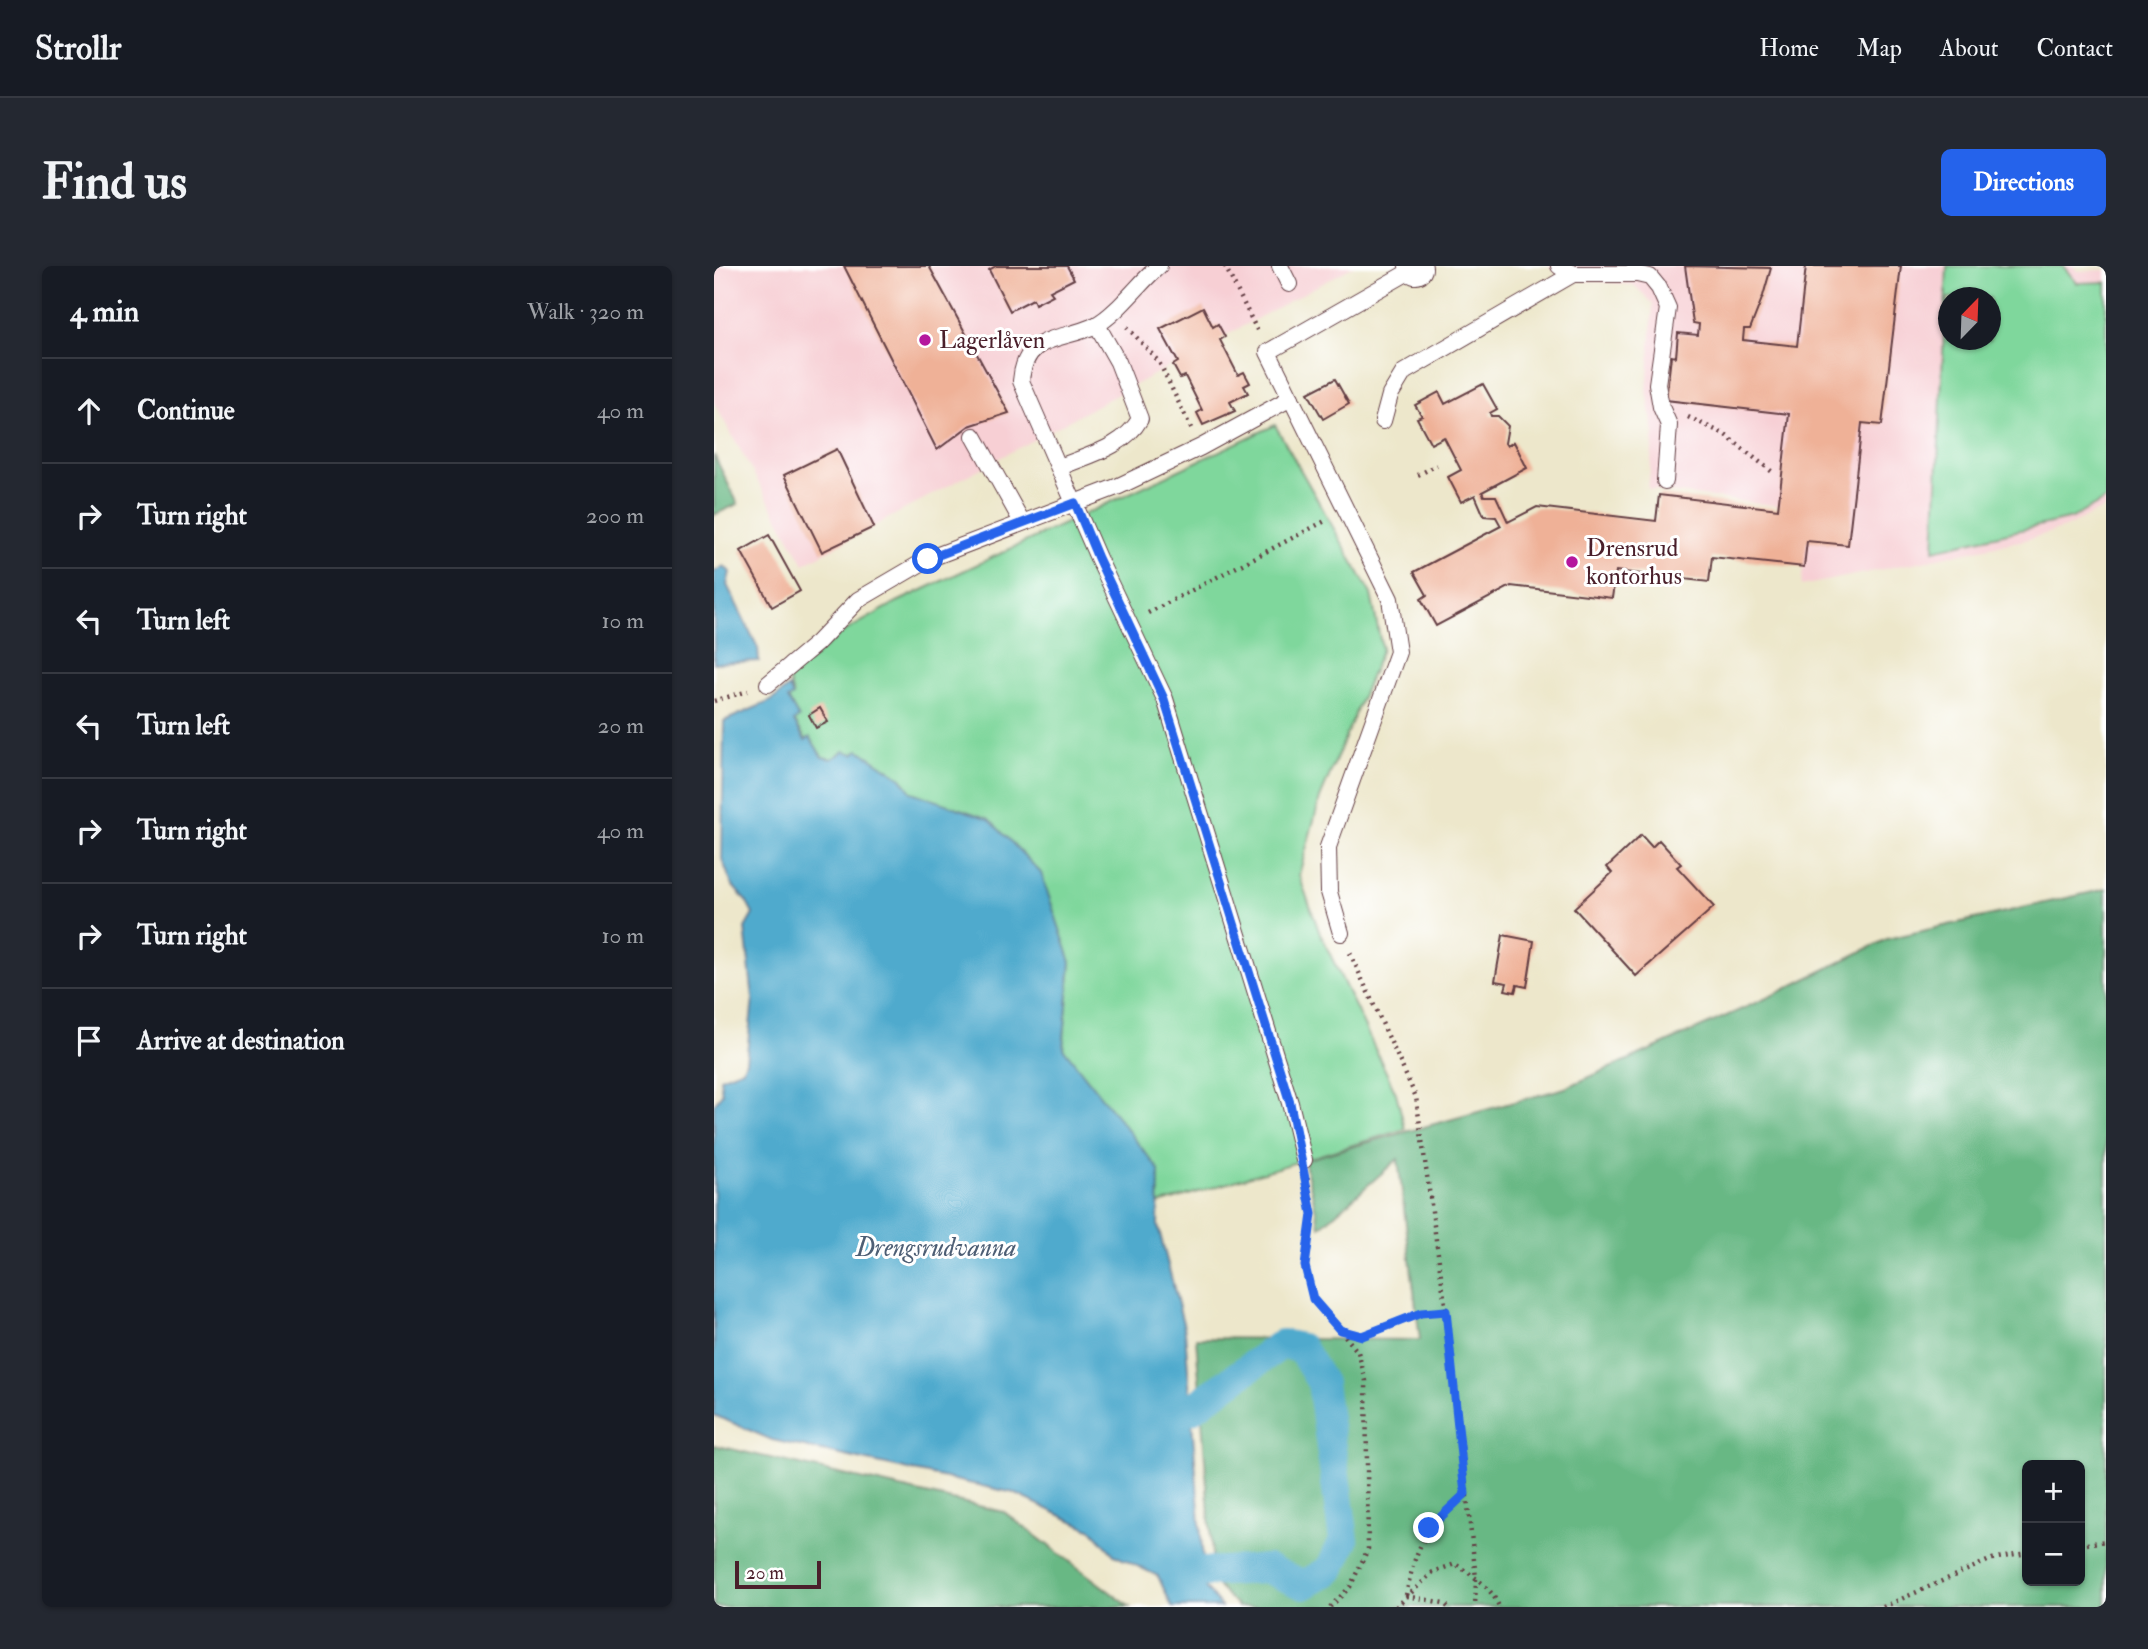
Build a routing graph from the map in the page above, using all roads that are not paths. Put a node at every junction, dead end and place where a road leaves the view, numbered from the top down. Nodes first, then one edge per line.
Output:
1 (1159, 266) edge
2 (1280, 266) edge
3 (1417, 267) edge
4 (1566, 270) edge
5 (1289, 284) dead end
6 (1097, 325) junction
7 (1291, 398) junction
8 (1383, 421) dead end
9 (974, 436) dead end
10 (1060, 467) junction
11 (1665, 481) dead end
12 (1075, 503) junction
13 (1021, 522) junction
14 (768, 684) road end
15 (1341, 933) road end
16 (1304, 1160) road end

1 - 6 lane
2 - 5 lane
3 - 7 lane
4 - 8 lane
4 - 11 lane
6 - 10 lane
6 - 10 lane
7 - 12 lane
7 - 15 lane
9 - 13 lane
10 - 12 lane
12 - 13 lane
12 - 16 lane
13 - 14 lane

